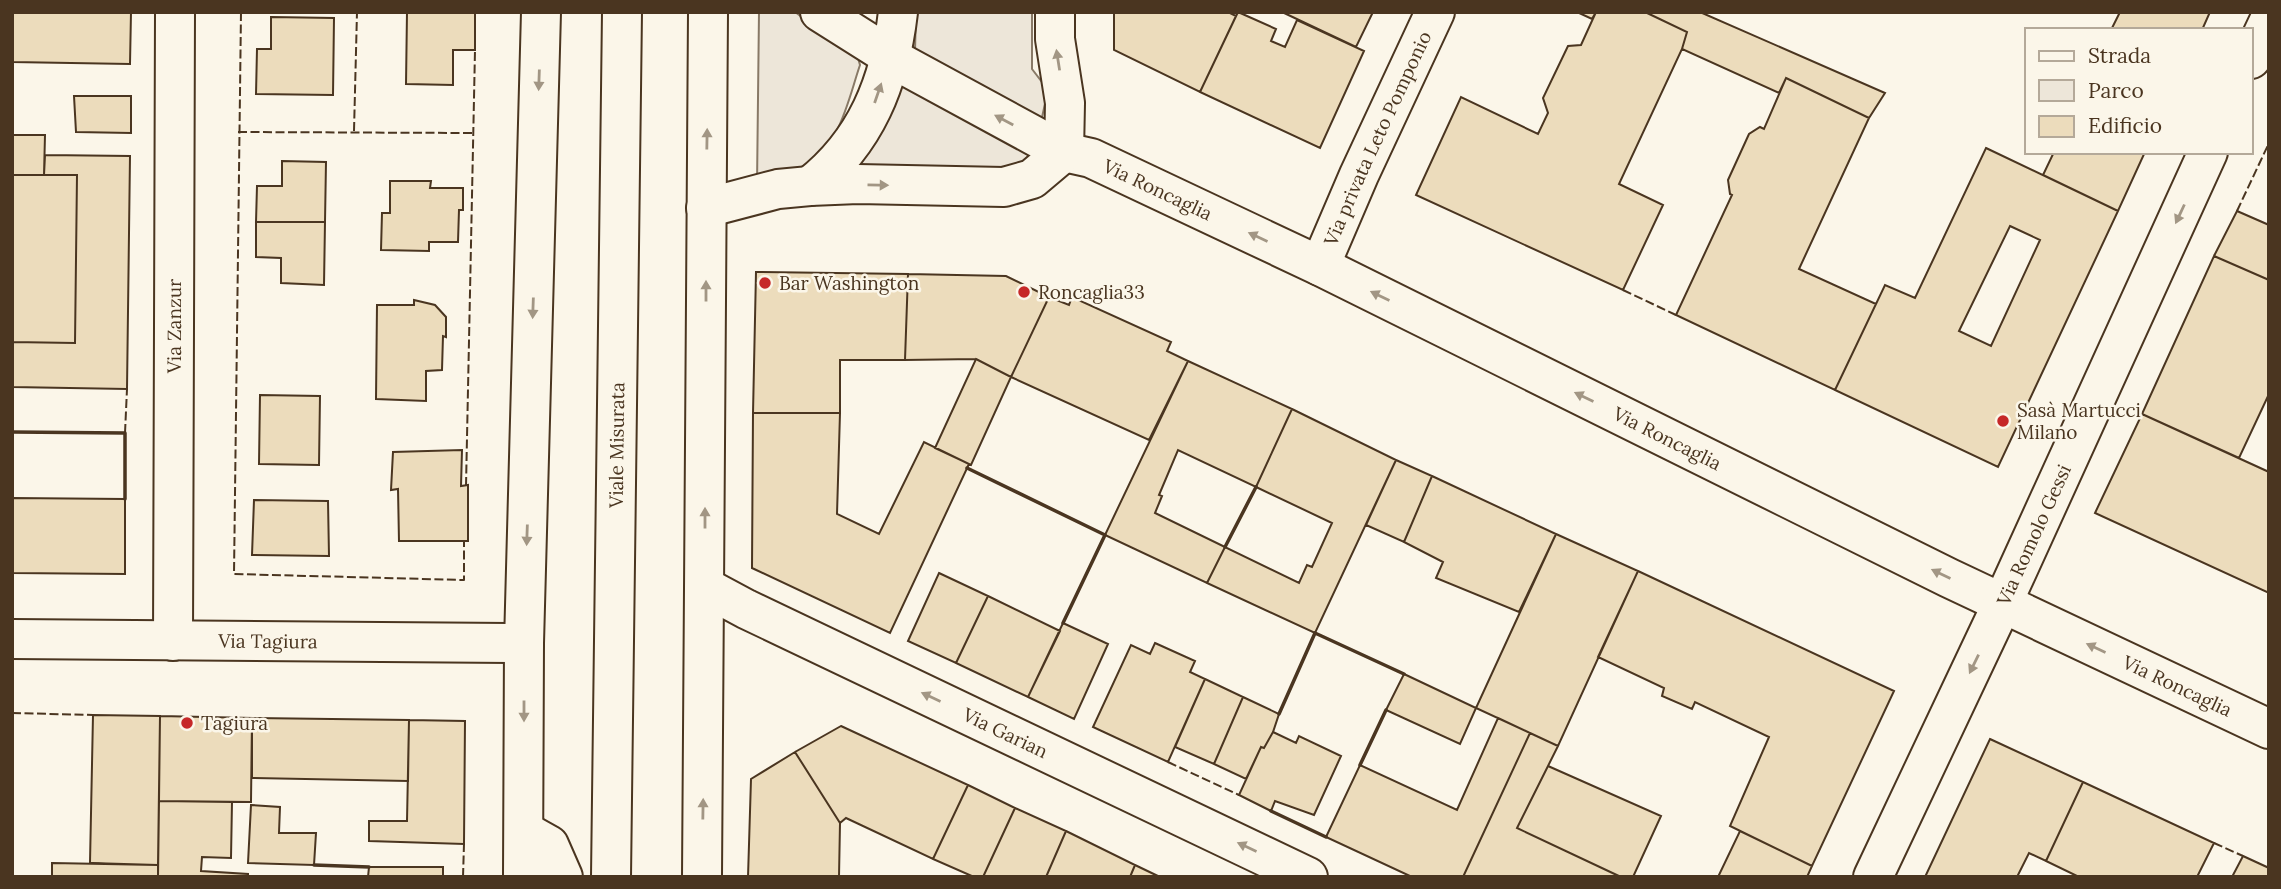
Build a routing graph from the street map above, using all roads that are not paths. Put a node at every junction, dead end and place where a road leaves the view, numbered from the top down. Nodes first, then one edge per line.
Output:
1 (175, 12) edge
2 (541, 12) edge
3 (622, 12) edge
4 (708, 12) edge
5 (820, 12) edge
6 (898, 12) edge
7 (1055, 12) edge
8 (1434, 12) edge
9 (2269, 21) edge
10 (2253, 55) edge
11 (889, 56) junction
12 (1064, 152) junction
13 (2207, 154) edge
14 (810, 186) junction
15 (706, 208) junction
16 (1320, 266) junction
17 (705, 587) junction
18 (2003, 602) junction
19 (12, 639) edge
20 (173, 641) junction
21 (524, 643) junction
22 (2269, 729) edge
23 (524, 831) junction
24 (523, 877) edge
25 (563, 877) edge
26 (611, 877) edge
27 (702, 877) edge
28 (1308, 877) edge
29 (1873, 877) edge

1 - 20 street, Via Zanzur
2 -> 21 street
3 - 26 street, Viale Misurata
15 -> 4 street
5 - 11 street, Via Roncaglia
6 - 11 street
12 -> 7 street
8 - 16 street, Via privata Leto Pomponio
9 - 10 street
12 -> 11 street, Via Roncaglia
14 -> 11 street
14 -> 12 street
16 -> 12 street, Via Roncaglia
13 -> 18 street, Via Romolo Gessi
14 - 15 street
17 -> 15 street
18 -> 16 street, Via Roncaglia
27 -> 17 street
28 -> 17 street, Via Garian
22 -> 18 street, Via Roncaglia
18 -> 29 street, Via Romolo Gessi
19 - 20 street, Via Tagiura
20 - 21 street, Via Tagiura
21 -> 23 street
23 - 24 street
23 - 25 street

